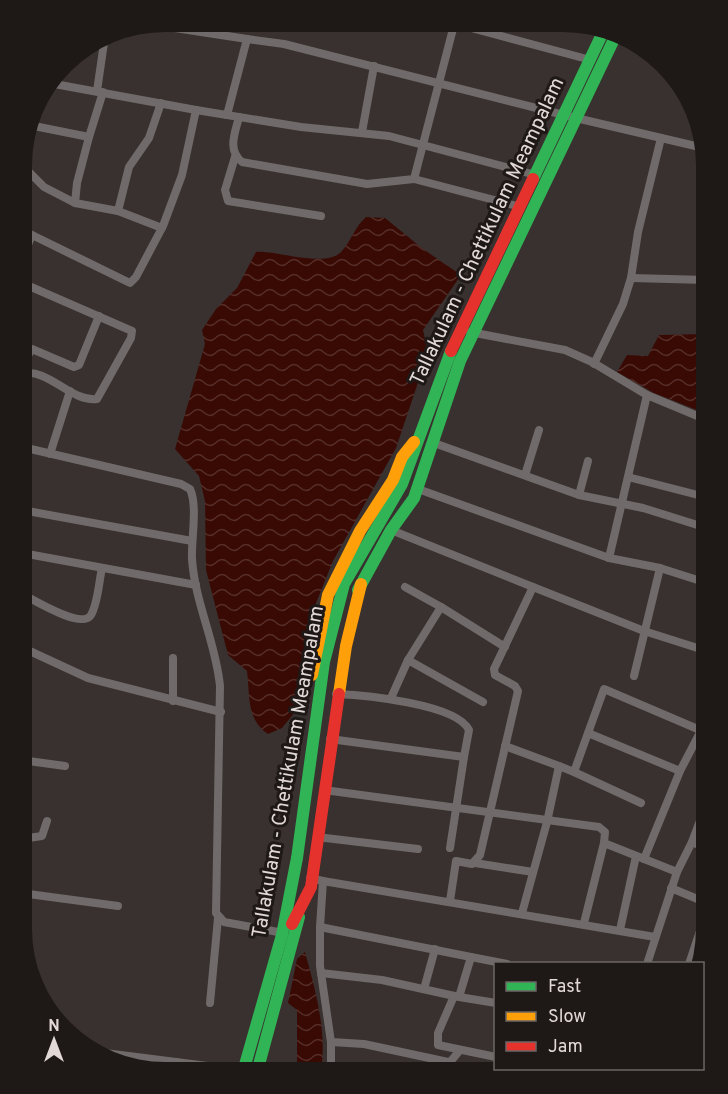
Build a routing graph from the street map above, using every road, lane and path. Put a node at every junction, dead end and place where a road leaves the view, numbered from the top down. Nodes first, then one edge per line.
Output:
1 (202, 32) edge
2 (452, 32) edge
3 (486, 32) edge
4 (599, 36) edge
5 (599, 37) edge
6 (247, 39) junction
7 (612, 41) edge
8 (612, 41) edge
9 (104, 46) edge
10 (587, 59) junction
11 (374, 66) junction
12 (439, 83) junction
13 (59, 85) edge
14 (100, 91) junction
15 (161, 103) junction
16 (196, 110) junction
17 (561, 114) junction
18 (227, 115) junction
19 (239, 117) junction
20 (576, 118) junction
21 (38, 127) edge
22 (363, 132) junction
23 (89, 137) junction
24 (661, 138) junction
25 (423, 144) junction
26 (695, 146) edge
27 (235, 157) junction
28 (532, 174) junction
29 (32, 175) edge
30 (414, 179) junction
31 (75, 203) junction
32 (517, 206) junction
33 (118, 212) junction
34 (321, 216) dead end
35 (162, 228) junction
36 (32, 235) edge
37 (631, 278) junction
38 (696, 280) edge
39 (32, 287) edge
40 (99, 316) junction
41 (458, 329) junction
42 (474, 332) junction
43 (32, 349) edge
44 (594, 364) junction
45 (32, 375) edge
46 (70, 391) junction
47 (647, 395) junction
48 (696, 415) edge
49 (539, 430) dead end
50 (414, 442) junction
51 (434, 443) junction
52 (32, 450) edge
53 (50, 454) junction
54 (588, 461) dead end
55 (525, 475) junction
56 (628, 477) junction
57 (418, 489) junction
58 (696, 494) edge
59 (579, 495) junction
60 (622, 504) junction
61 (32, 512) edge
62 (696, 525) edge
63 (393, 529) junction
64 (192, 541) junction
65 (32, 555) edge
66 (609, 558) junction
67 (102, 568) junction
68 (660, 568) junction
69 (696, 580) edge
70 (361, 584) junction
71 (196, 585) junction
72 (405, 587) dead end
73 (532, 587) junction
74 (32, 599) edge
75 (441, 607) junction
76 (644, 631) junction
77 (505, 647) junction
78 (696, 648) edge
79 (32, 651) edge
80 (173, 658) dead end
81 (408, 660) junction
82 (634, 676) dead end
83 (336, 694) junction
84 (391, 698) junction
85 (173, 701) junction
86 (483, 702) dead end
87 (221, 712) junction
88 (696, 729) edge
89 (588, 733) junction
90 (330, 739) junction
91 (696, 745) edge
92 (505, 746) junction
93 (464, 757) junction
94 (32, 762) edge
95 (310, 764) junction
96 (65, 766) dead end
97 (559, 766) junction
98 (680, 771) junction
99 (574, 772) junction
100 (323, 790) junction
101 (641, 803) dead end
102 (457, 807) junction
103 (489, 812) junction
104 (47, 821) dead end
105 (547, 822) junction
106 (696, 831) edge
107 (32, 837) edge
108 (316, 837) junction
109 (692, 842) junction
110 (604, 843) junction
111 (696, 844) edge
112 (450, 848) dead end
113 (418, 849) dead end
114 (640, 857) junction
115 (475, 863) junction
116 (534, 872) junction
117 (676, 872) junction
118 (308, 878) junction
119 (323, 881) junction
120 (671, 888) junction
121 (32, 894) edge
122 (696, 898) edge
123 (450, 901) junction
124 (118, 906) dead end
125 (522, 913) junction
126 (218, 918) junction
127 (584, 923) junction
128 (292, 924) junction
129 (320, 927) junction
130 (620, 930) junction
131 (278, 932) junction
132 (656, 937) junction
133 (695, 945) edge
134 (435, 950) junction
135 (471, 957) junction
136 (501, 962) edge
137 (647, 962) edge
138 (689, 962) edge
139 (321, 973) junction
140 (424, 989) junction
141 (457, 996) junction
142 (210, 1003) dead end
143 (494, 1003) edge
144 (331, 1042) junction
145 (460, 1050) junction
146 (122, 1055) edge
147 (494, 1057) edge
148 (177, 1062) edge
149 (246, 1062) edge
150 (246, 1062) edge
151 (246, 1062) edge
152 (260, 1062) edge
153 (331, 1062) edge

1 - 6 street
2 - 12 street
3 - 10 street
4 - 10 main road
5 - 95 main road, Tallakulam - Chettikulam Meampalam
6 - 11 street
6 - 18 street
7 - 20 main road
8 - 128 main road, Tallakulam - Chettikulam Meampalam
9 - 14 street
10 - 17 main road
11 - 12 street
11 - 22 street
12 - 17 street
12 - 25 street
13 - 14 street
14 - 15 street
14 - 23 street
15 - 16 street
15 - 33 street
16 - 18 street
16 - 35 street
17 - 20 street
17 - 28 main road
18 - 19 street
19 - 22 street
19 - 27 street
20 - 24 street
20 - 42 main road
21 - 23 street
22 - 25 street
23 - 31 street
24 - 26 street
24 - 37 street
25 - 28 street
25 - 30 street
27 - 30 street
27 - 34 street
28 - 32 main road
29 - 31 street
30 - 32 street
31 - 33 street
32 - 41 main road
33 - 35 street
35 - 36 street
37 - 38 street
37 - 44 street
39 - 40 street
40 - 43 street
40 - 46 street
41 - 42 street
41 - 50 main road
42 - 44 street
42 - 51 main road
44 - 47 street
45 - 46 street
46 - 53 street
47 - 48 street
47 - 56 street
49 - 55 street
50 - 95 main road
50 - 131 main road
51 - 55 street
51 - 57 main road
52 - 53 street
53 - 64 street
54 - 59 street
55 - 59 street
56 - 58 street
56 - 60 street
57 - 63 main road
57 - 66 street
59 - 60 street
60 - 62 street
60 - 66 street
61 - 64 street
63 - 70 main road
63 - 73 street
64 - 71 street
65 - 67 street
66 - 68 street
67 - 71 street
67 - 74 street
68 - 69 street
68 - 76 street
70 - 83 main road
70 - 128 main road
71 - 87 street
72 - 75 street
73 - 76 street
73 - 77 street
75 - 77 street
75 - 81 street
76 - 78 street
76 - 82 street
77 - 92 street
79 - 85 street
80 - 85 street
81 - 84 street
81 - 86 street
83 - 84 street
83 - 90 main road
84 - 93 street
85 - 87 street
87 - 126 street
88 - 89 street
89 - 98 street
89 - 99 street
90 - 93 street
90 - 100 main road
91 - 98 street
92 - 97 street
92 - 103 street
93 - 102 street
94 - 96 street
95 - 149 main road, Tallakulam - Chettikulam Meampalam
97 - 99 street
97 - 105 street
98 - 114 street
99 - 101 street
100 - 102 street
100 - 108 main road
102 - 103 street
102 - 112 street
103 - 105 street
103 - 115 street
104 - 107 street
105 - 110 street
105 - 116 street
106 - 109 street
108 - 113 street
108 - 118 main road
109 - 111 street
109 - 117 street
110 - 114 street
110 - 127 street
114 - 117 street
114 - 130 street
115 - 116 street
115 - 123 street
116 - 125 street
117 - 120 street
118 - 119 street
118 - 152 main road
119 - 123 street
119 - 129 street
120 - 122 street
120 - 132 street
121 - 124 street
123 - 125 street
125 - 127 street
126 - 131 street
126 - 142 street
127 - 130 street
128 - 150 main road, Tallakulam - Chettikulam Meampalam
129 - 134 street
129 - 139 street
130 - 132 street
131 - 151 main road
132 - 137 street
133 - 138 street
134 - 135 street
134 - 140 street
135 - 136 street
135 - 141 street
139 - 140 street
139 - 144 street
140 - 141 street
141 - 143 street
141 - 145 street
144 - 145 street
144 - 153 street
145 - 147 street
146 - 148 street

